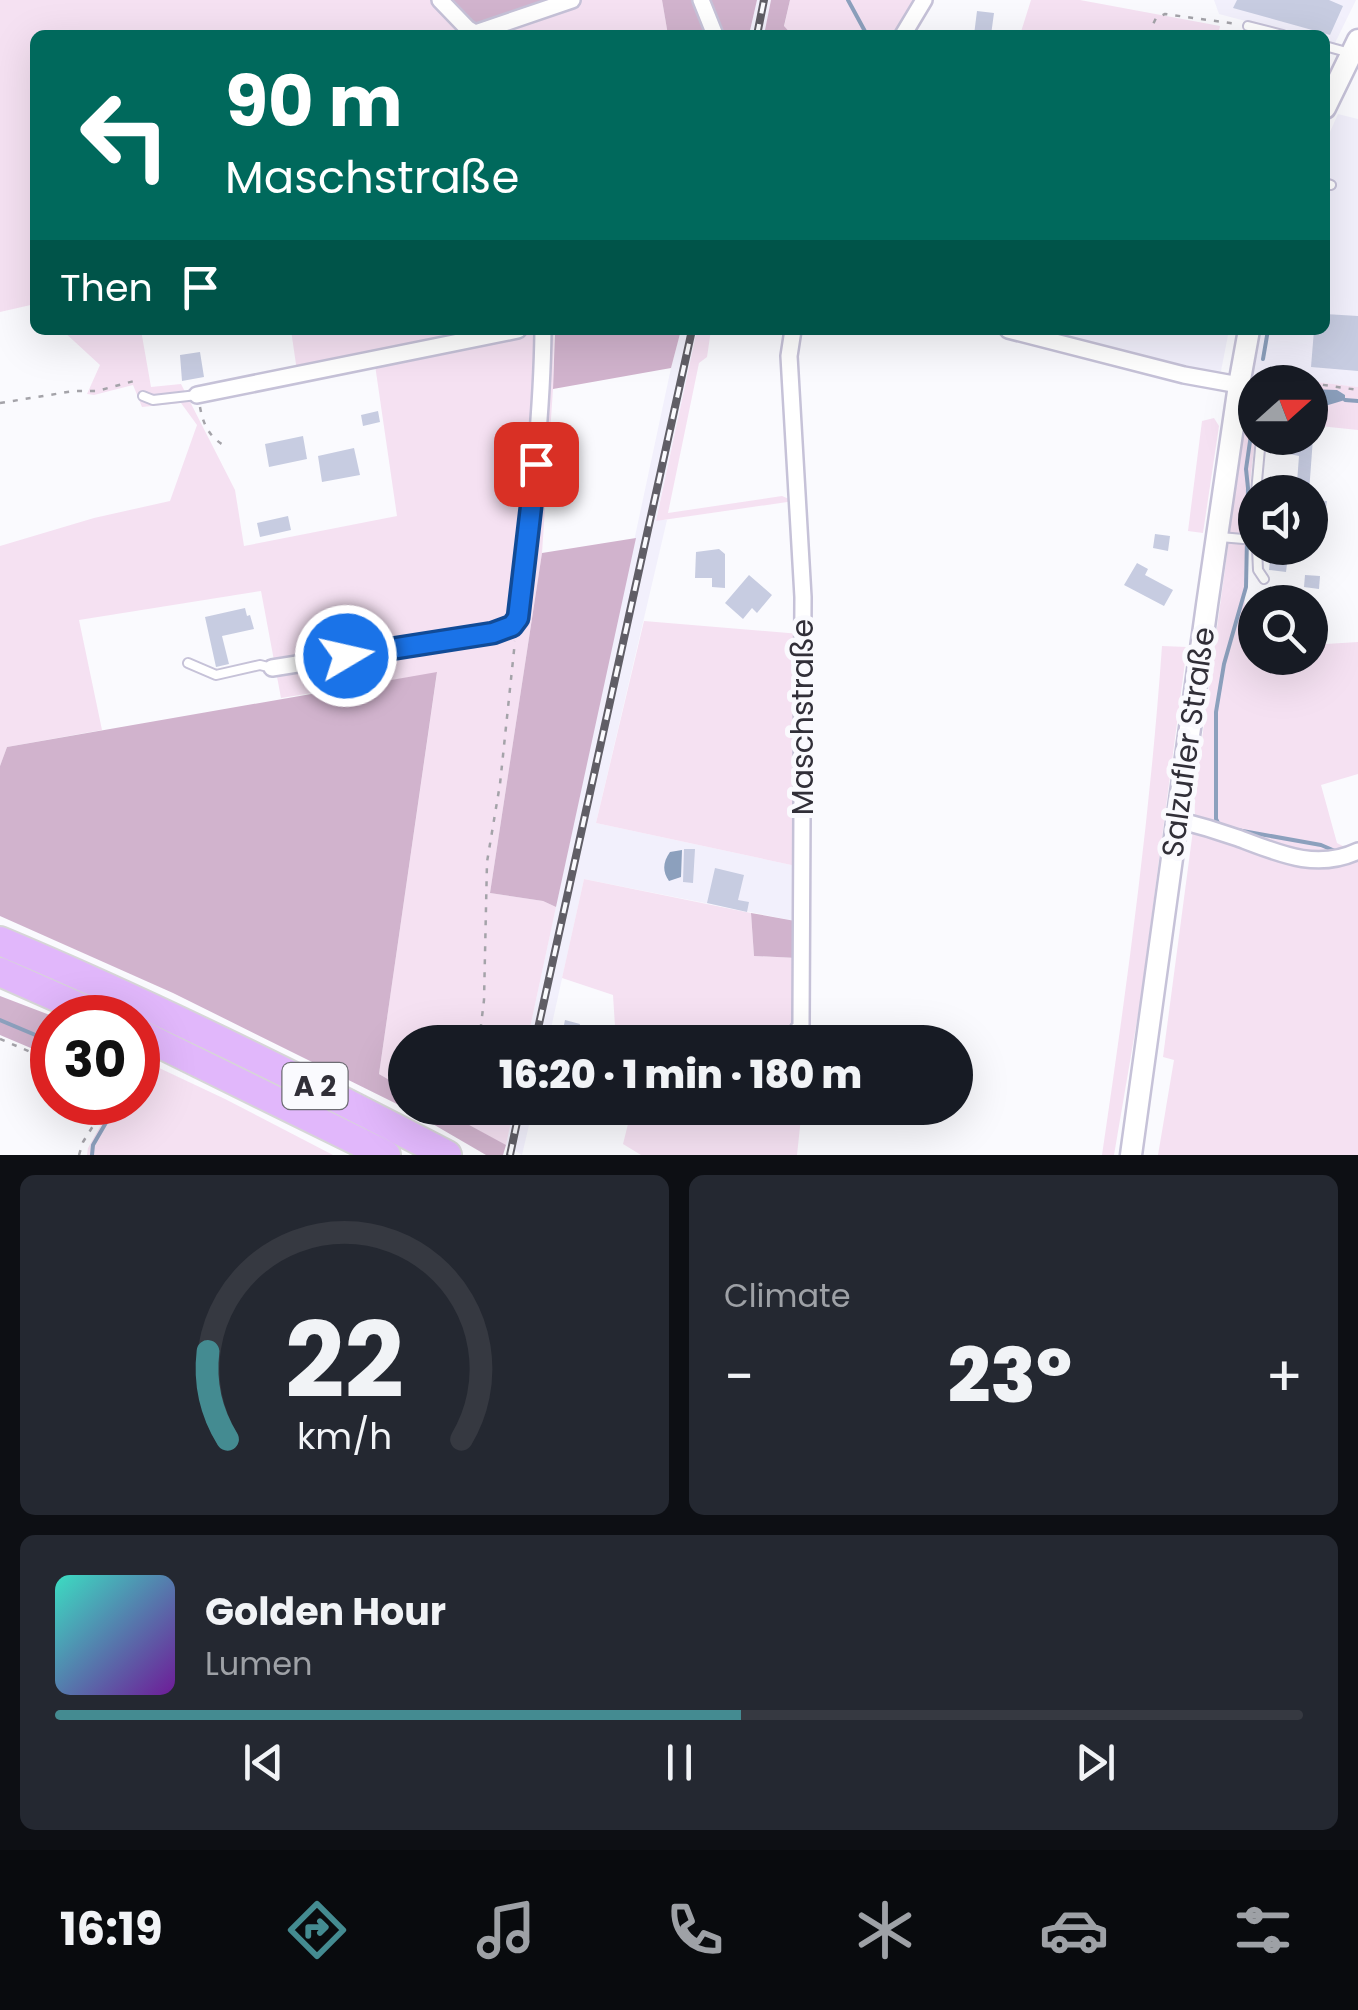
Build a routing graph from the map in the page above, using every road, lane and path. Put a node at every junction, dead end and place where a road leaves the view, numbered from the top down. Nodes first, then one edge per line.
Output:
1 (440, 0) edge
2 (572, 0) edge
3 (701, 0) edge
4 (924, 0) edge
5 (1248, 26) joint
6 (470, 30) edge
7 (483, 30) edge
8 (713, 30) edge
9 (906, 30) edge
10 (1150, 30) edge
11 (1264, 30) edge
12 (1354, 47) edge
13 (1330, 97) edge
14 (493, 335) edge
15 (543, 335) edge
16 (792, 335) edge
17 (1028, 335) edge
18 (1248, 335) edge
19 (1242, 365) edge
20 (1238, 376) edge
21 (1328, 386) edge
22 (1238, 390) edge
23 (1358, 390) edge
24 (197, 395) junction
25 (142, 396) joint
26 (0, 403) edge
27 (225, 446) dead end
28 (1217, 537) junction
29 (1238, 539) edge
30 (1258, 565) edge
31 (1264, 579) dead end
32 (512, 626) junction
33 (188, 663) dead end
34 (272, 668) joint
35 (1178, 820) junction
36 (1358, 851) edge
37 (0, 940) edge
38 (0, 972) edge
39 (52, 995) edge
40 (481, 1025) edge
41 (801, 1025) edge
42 (0, 1039) edge
43 (160, 1044) edge
44 (30, 1051) edge
45 (94, 1125) edge
46 (79, 1155) edge
47 (386, 1155) edge
48 (447, 1155) edge
49 (1131, 1155) edge

1 - 6 street
2 - 7 street
3 - 8 street
4 - 9 street
5 - 10 path
5 - 11 lane
12 - 13 main road
14 - 24 street
15 - 32 street
16 - 41 street, Maschstraße
17 - 20 street
18 - 19 main road, Salzufler Straße
21 - 23 path
22 - 28 main road, Salzufler Straße
24 - 25 lane
24 - 27 path
25 - 26 path
28 - 29 lane
28 - 35 main road, Salzufler Straße
30 - 31 lane
32 - 34 street
32 - 40 path
33 - 34 lane
35 - 36 street
35 - 49 main road, Salzufler Straße
37 - 48 highway, A 2
38 - 39 highway
42 - 44 path
43 - 47 highway, A 2
45 - 46 path

